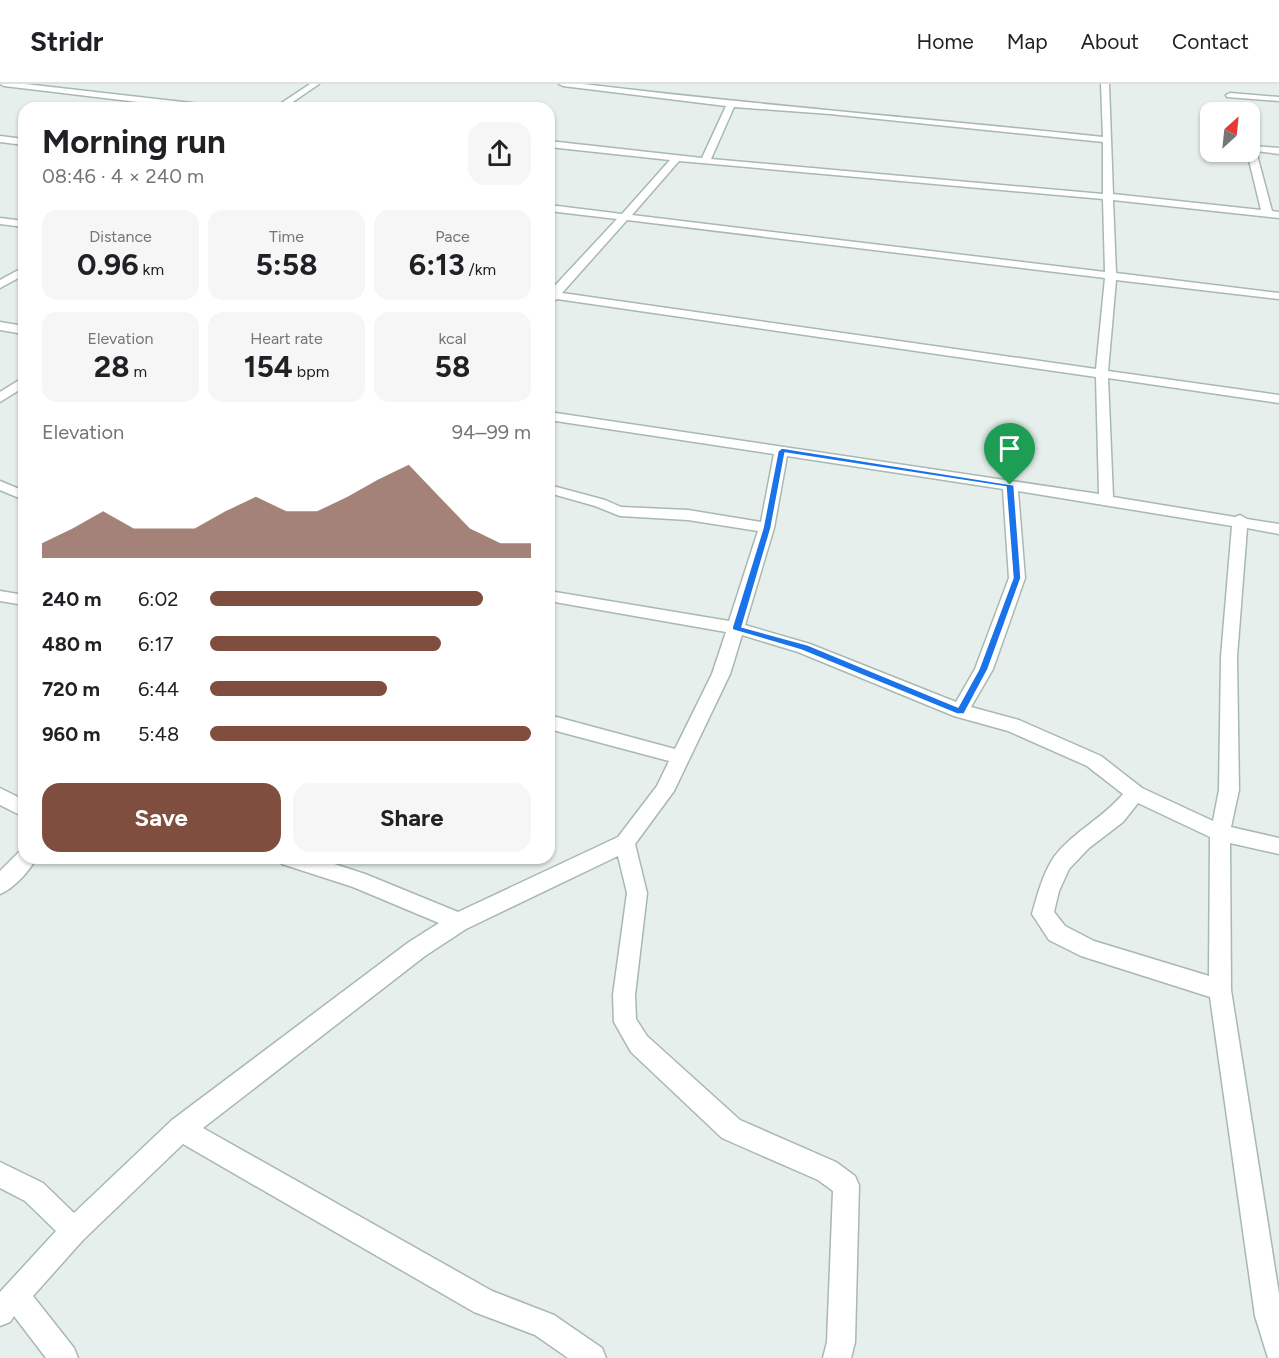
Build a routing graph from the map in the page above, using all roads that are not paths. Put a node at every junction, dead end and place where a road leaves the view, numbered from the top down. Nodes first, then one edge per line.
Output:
1 (4, 84) edge
2 (315, 84) edge
3 (563, 84) edge
4 (653, 84) edge
5 (1104, 84) edge
6 (1228, 84) edge
7 (648, 93) junction
8 (1279, 99) edge
9 (158, 102) edge
10 (287, 102) edge
11 (731, 104) junction
12 (0, 139) edge
13 (1108, 140) junction
14 (18, 141) edge
15 (555, 145) edge
16 (1260, 148) edge
17 (1279, 151) edge
18 (677, 158) junction
19 (705, 161) junction
20 (1254, 162) edge
21 (1108, 196) junction
22 (555, 209) edge
23 (1267, 213) junction
24 (1279, 215) edge
25 (622, 217) junction
26 (0, 221) edge
27 (18, 223) edge
28 (18, 274) edge
29 (1111, 277) junction
30 (0, 285) edge
31 (555, 291) edge
32 (1279, 296) edge
33 (555, 298) edge
34 (0, 326) edge
35 (18, 329) edge
36 (1102, 373) junction
37 (18, 385) edge
38 (0, 398) edge
39 (1279, 399) edge
40 (555, 417) edge
41 (782, 451) junction
42 (0, 484) edge
43 (1010, 485) junction
44 (555, 491) edge
45 (18, 493) edge
46 (1106, 500) junction
47 (1240, 520) junction
48 (767, 528) junction
49 (1279, 529) edge
50 (0, 596) edge
51 (555, 597) edge
52 (18, 599) edge
53 (737, 628) junction
54 (960, 711) junction
55 (555, 724) edge
56 (680, 757) junction
57 (1135, 793) junction
58 (0, 796) edge
59 (18, 806) edge
60 (1220, 833) junction
61 (625, 843) junction
62 (1279, 846) edge
63 (20, 864) edge
64 (308, 864) edge
65 (0, 885) edge
66 (459, 922) junction
67 (1220, 990) junction
68 (182, 1129) junction
69 (0, 1175) edge
70 (74, 1231) junction
71 (8, 1304) edge
72 (1279, 1352) edge
73 (64, 1358) edge
74 (592, 1358) edge
75 (837, 1358) edge

1 - 9 street
2 - 10 street
3 - 7 street
4 - 7 street
5 - 13 street
6 - 8 street
7 - 11 street
11 - 13 street
11 - 19 street
12 - 14 street
13 - 21 street
15 - 18 street
16 - 17 street
18 - 19 street
18 - 25 street
19 - 21 street
20 - 23 street
21 - 23 street
21 - 29 street
22 - 25 street
23 - 24 street
25 - 29 street
25 - 31 street
26 - 27 street
28 - 30 street
29 - 32 street
29 - 36 street
33 - 36 street
34 - 35 street
36 - 39 street
36 - 46 street
37 - 38 street
40 - 41 street
41 - 43 street
41 - 48 street
42 - 45 street
43 - 46 street
43 - 54 street
44 - 48 street
46 - 47 street
47 - 49 street
47 - 60 street
48 - 53 street
50 - 52 street
51 - 53 street
53 - 54 street
53 - 56 street
54 - 57 street
55 - 56 street
56 - 61 street
57 - 60 street
57 - 67 street
58 - 59 street
60 - 62 street
60 - 67 street
61 - 66 street
61 - 75 street
63 - 65 street
64 - 66 street
66 - 68 street
67 - 72 street
68 - 70 street
68 - 74 street
69 - 70 street
70 - 71 street
71 - 73 street

